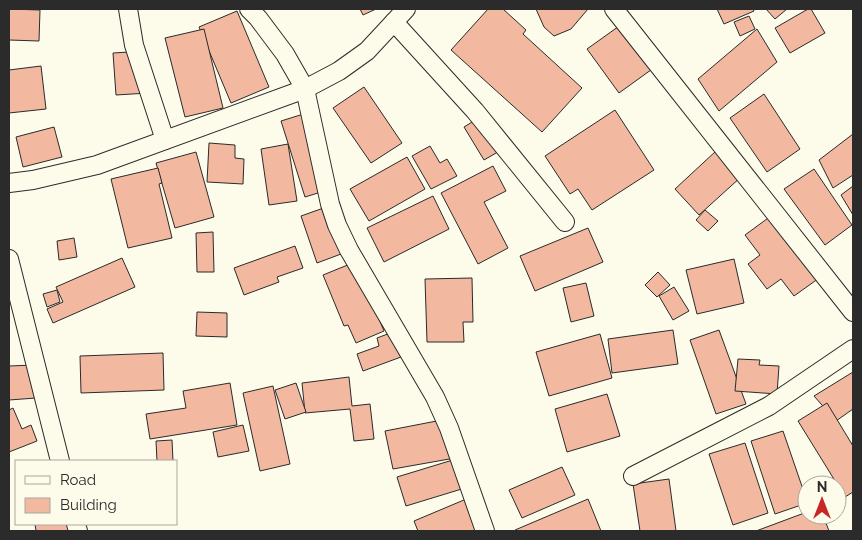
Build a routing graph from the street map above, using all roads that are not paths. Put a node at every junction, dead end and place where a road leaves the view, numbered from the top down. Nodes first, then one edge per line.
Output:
1 (128, 9) edge
2 (249, 9) edge
3 (406, 9) edge
4 (614, 9) edge
5 (394, 22) junction
6 (305, 89) junction
7 (165, 140) junction
8 (9, 183) edge
9 (565, 222) dead end
10 (9, 259) edge
11 (853, 312) edge
12 (853, 349) edge
13 (60, 460) edge
14 (633, 476) dead end
15 (485, 531) edge

1 - 7 street
2 - 6 street
3 - 5 street
4 - 11 street
5 - 6 street
5 - 9 street
6 - 7 street
6 - 15 street
7 - 8 street
10 - 13 street
12 - 14 street

